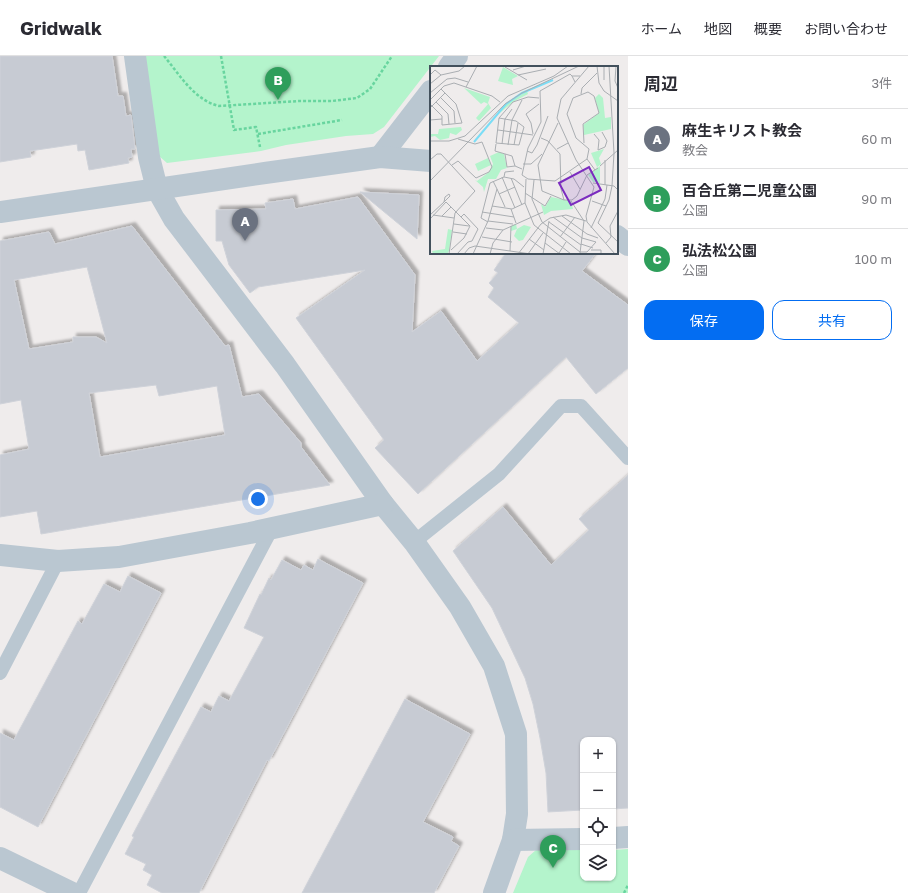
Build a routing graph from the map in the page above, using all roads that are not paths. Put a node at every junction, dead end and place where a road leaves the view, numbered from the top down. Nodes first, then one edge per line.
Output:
1 (134, 56) edge
2 (457, 56) edge
3 (450, 66) edge
4 (430, 91) edge
5 (380, 157) junction
6 (430, 161) edge
7 (157, 189) junction
8 (0, 212) edge
9 (618, 237) edge
10 (628, 246) edge
11 (628, 458) edge
12 (383, 504) junction
13 (272, 528) junction
14 (414, 542) junction
15 (0, 555) edge
16 (58, 561) junction
17 (0, 673) edge
18 (580, 838) edge
19 (616, 838) edge
20 (628, 838) edge
21 (514, 840) junction
22 (0, 858) edge
23 (72, 893) edge
24 (79, 893) edge
25 (494, 893) edge

1 - 7 street
2 - 3 street
4 - 5 street
5 - 6 street
5 - 7 street
7 - 8 street
7 - 12 street
9 - 10 street
11 - 14 lane
12 - 13 street
12 - 14 street
13 - 16 street
13 - 24 lane
14 - 21 street
15 - 16 street
16 - 17 lane
18 - 21 street
19 - 20 street
21 - 25 street
22 - 23 street

